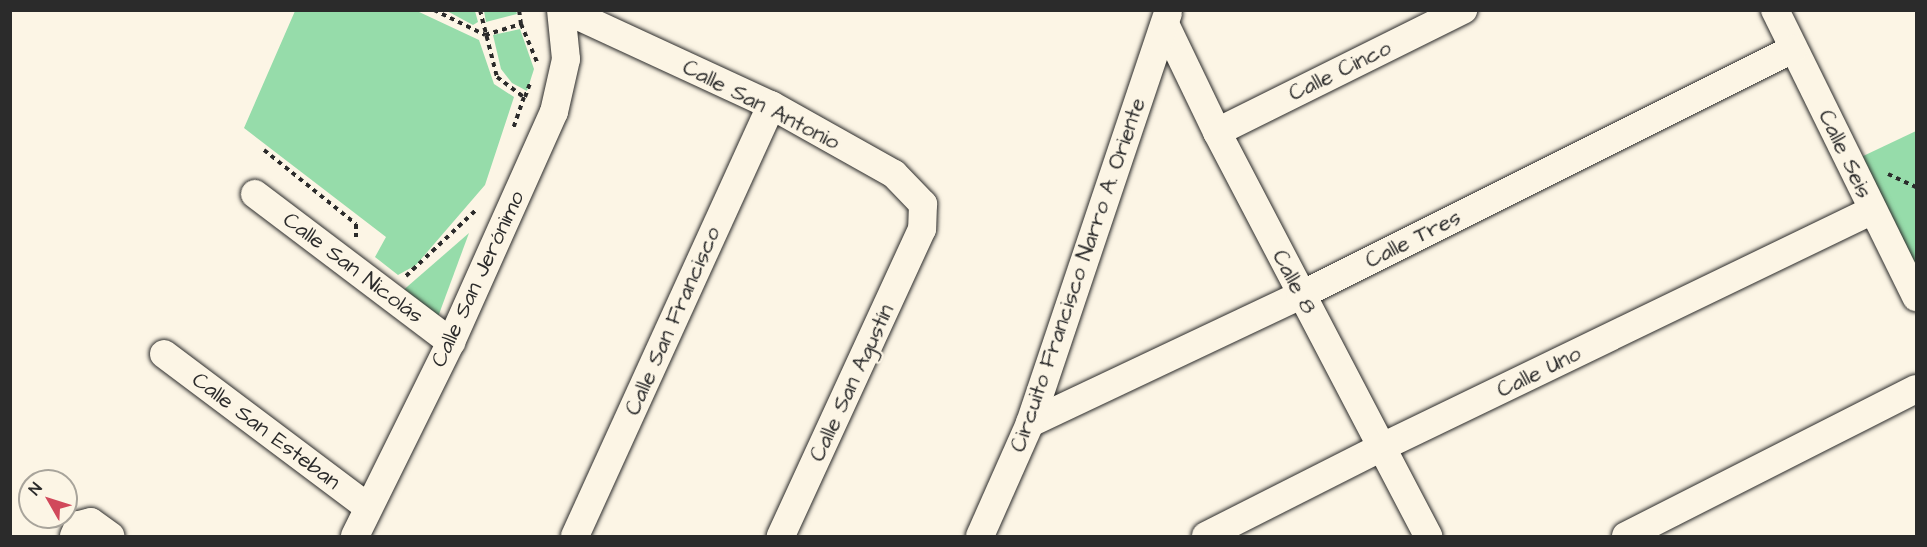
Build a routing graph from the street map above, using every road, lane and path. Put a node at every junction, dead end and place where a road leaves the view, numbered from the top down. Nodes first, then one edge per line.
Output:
1 (434, 10) edge
2 (480, 10) edge
3 (519, 10) edge
4 (563, 10) edge
5 (1463, 10) edge
6 (1775, 10) edge
7 (1167, 17) edge
8 (521, 24) junction
9 (485, 35) junction
10 (1793, 48) junction
11 (538, 64) dead end
12 (533, 75) dead end
13 (524, 97) junction
14 (771, 105) junction
15 (1216, 132) junction
16 (510, 138) dead end
17 (264, 150) dead end
18 (255, 194) dead end
19 (480, 204) dead end
20 (1873, 210) junction
21 (922, 229) joint
22 (355, 243) dead end
23 (397, 285) dead end
24 (1301, 295) junction
25 (1917, 297) edge
26 (451, 342) junction
27 (164, 354) dead end
28 (1917, 389) edge
29 (1030, 423) junction
30 (1382, 447) junction
31 (368, 507) junction
32 (74, 537) edge
33 (110, 537) edge
34 (355, 537) edge
35 (575, 537) edge
36 (781, 537) edge
37 (980, 537) edge
38 (1206, 537) edge
39 (1428, 537) edge
40 (1626, 537) edge

1 - 9 path
2 - 9 path
3 - 8 path
4 - 14 street, Calle San Antonio
4 - 26 street, Calle San Jerónimo
5 - 15 street, Calle Cinco
6 - 10 street, Calle Seis
7 - 15 street, Calle 8
7 - 29 street, Circuito Francisco Narro A. Oriente
8 - 9 path
8 - 11 path
9 - 13 path
10 - 20 street, Calle Seis
10 - 24 street, Calle Tres
12 - 13 path
13 - 16 path
14 - 21 street, Calle San Antonio
14 - 35 street, Calle San Francisco
15 - 24 street, Calle 8
17 - 22 path
18 - 26 street, Calle San Nicolás
19 - 23 path
20 - 25 street, Calle Seis
20 - 30 street, Calle Uno
21 - 36 street, Calle San Agustín
24 - 29 street, Calle Tres
24 - 30 street, Calle 8
26 - 31 street, Calle San Jerónimo
27 - 31 street, Calle San Esteban
28 - 40 street
29 - 37 street, Circuito Francisco Narro A. Oriente
30 - 38 street, Calle Uno
30 - 39 street, Calle 8
31 - 34 street, Calle San Jerónimo
32 - 33 street

